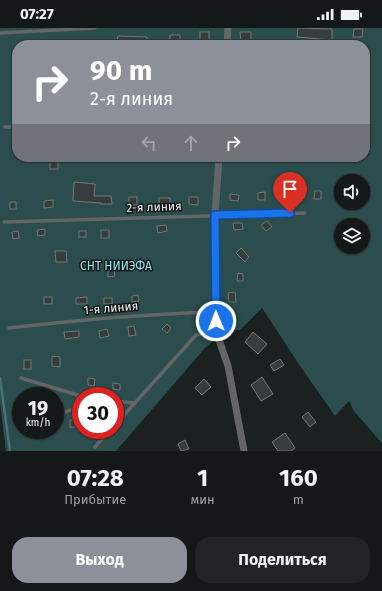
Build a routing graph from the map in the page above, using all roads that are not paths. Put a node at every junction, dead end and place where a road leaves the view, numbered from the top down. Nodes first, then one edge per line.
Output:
1 (95, 28) edge
2 (228, 28) edge
3 (0, 33) edge
4 (227, 40) edge
5 (5, 127) dead end
6 (12, 127) edge
7 (219, 162) edge
8 (305, 213) dead end
9 (215, 215) junction
10 (4, 222) dead end
11 (216, 312) junction
12 (9, 328) dead end
13 (216, 331) junction
14 (21, 378) dead end
15 (72, 393) edge
16 (124, 402) edge
17 (134, 403) junction
18 (124, 414) edge
19 (102, 439) edge
20 (95, 447) dead end
21 (244, 451) edge

1 - 3 lane
2 - 4 street
5 - 6 lane
7 - 9 street
8 - 9 lane, 2-я линия
9 - 10 lane, 2-я линия
9 - 11 street
11 - 12 lane, 1-я линия
11 - 13 street
13 - 17 lane
13 - 21 street
14 - 15 lane
16 - 17 lane
17 - 18 lane
19 - 20 lane

